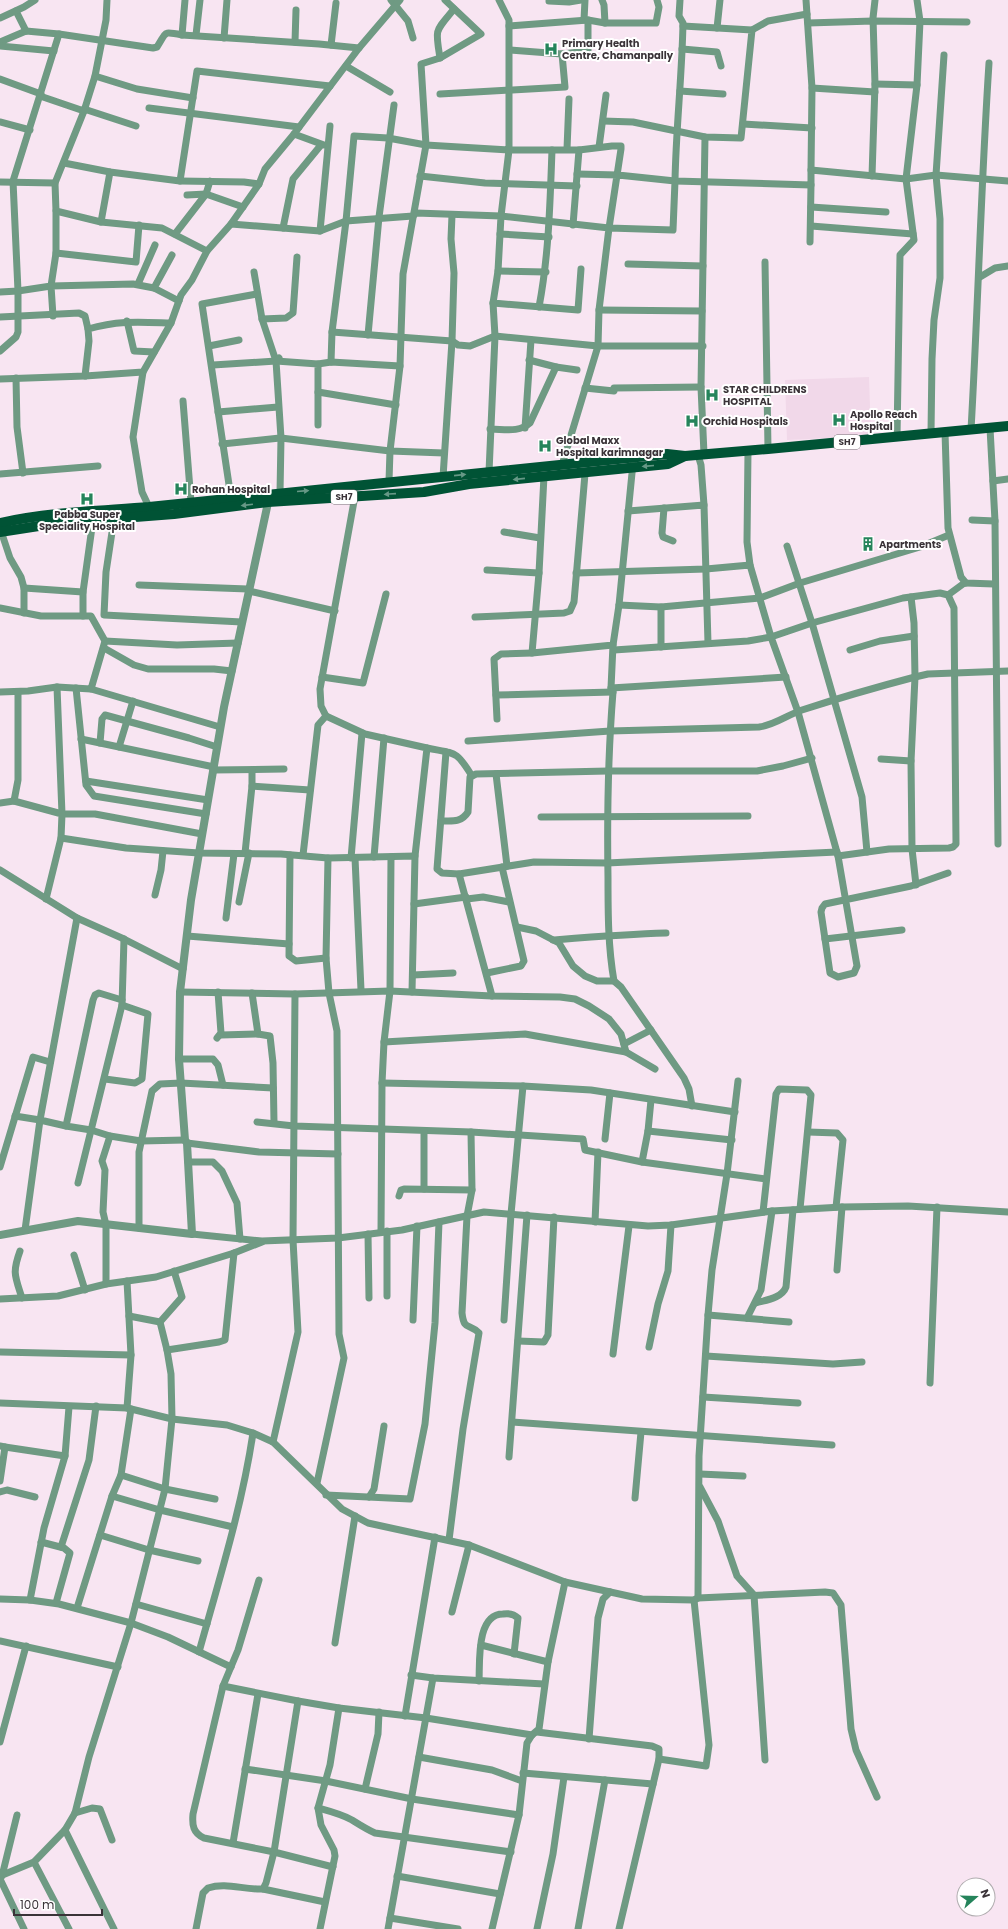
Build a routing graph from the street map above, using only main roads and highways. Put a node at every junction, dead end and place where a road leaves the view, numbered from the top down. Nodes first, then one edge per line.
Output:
1 (1008, 426) edge
2 (633, 463) junction
3 (268, 498) junction
4 (0, 529) edge

1 - 2 main road, SH7
3 -> 2 main road, SH7
2 -> 3 main road, SH7
3 -> 4 main road, SH7
3 - 4 main road, SH7

